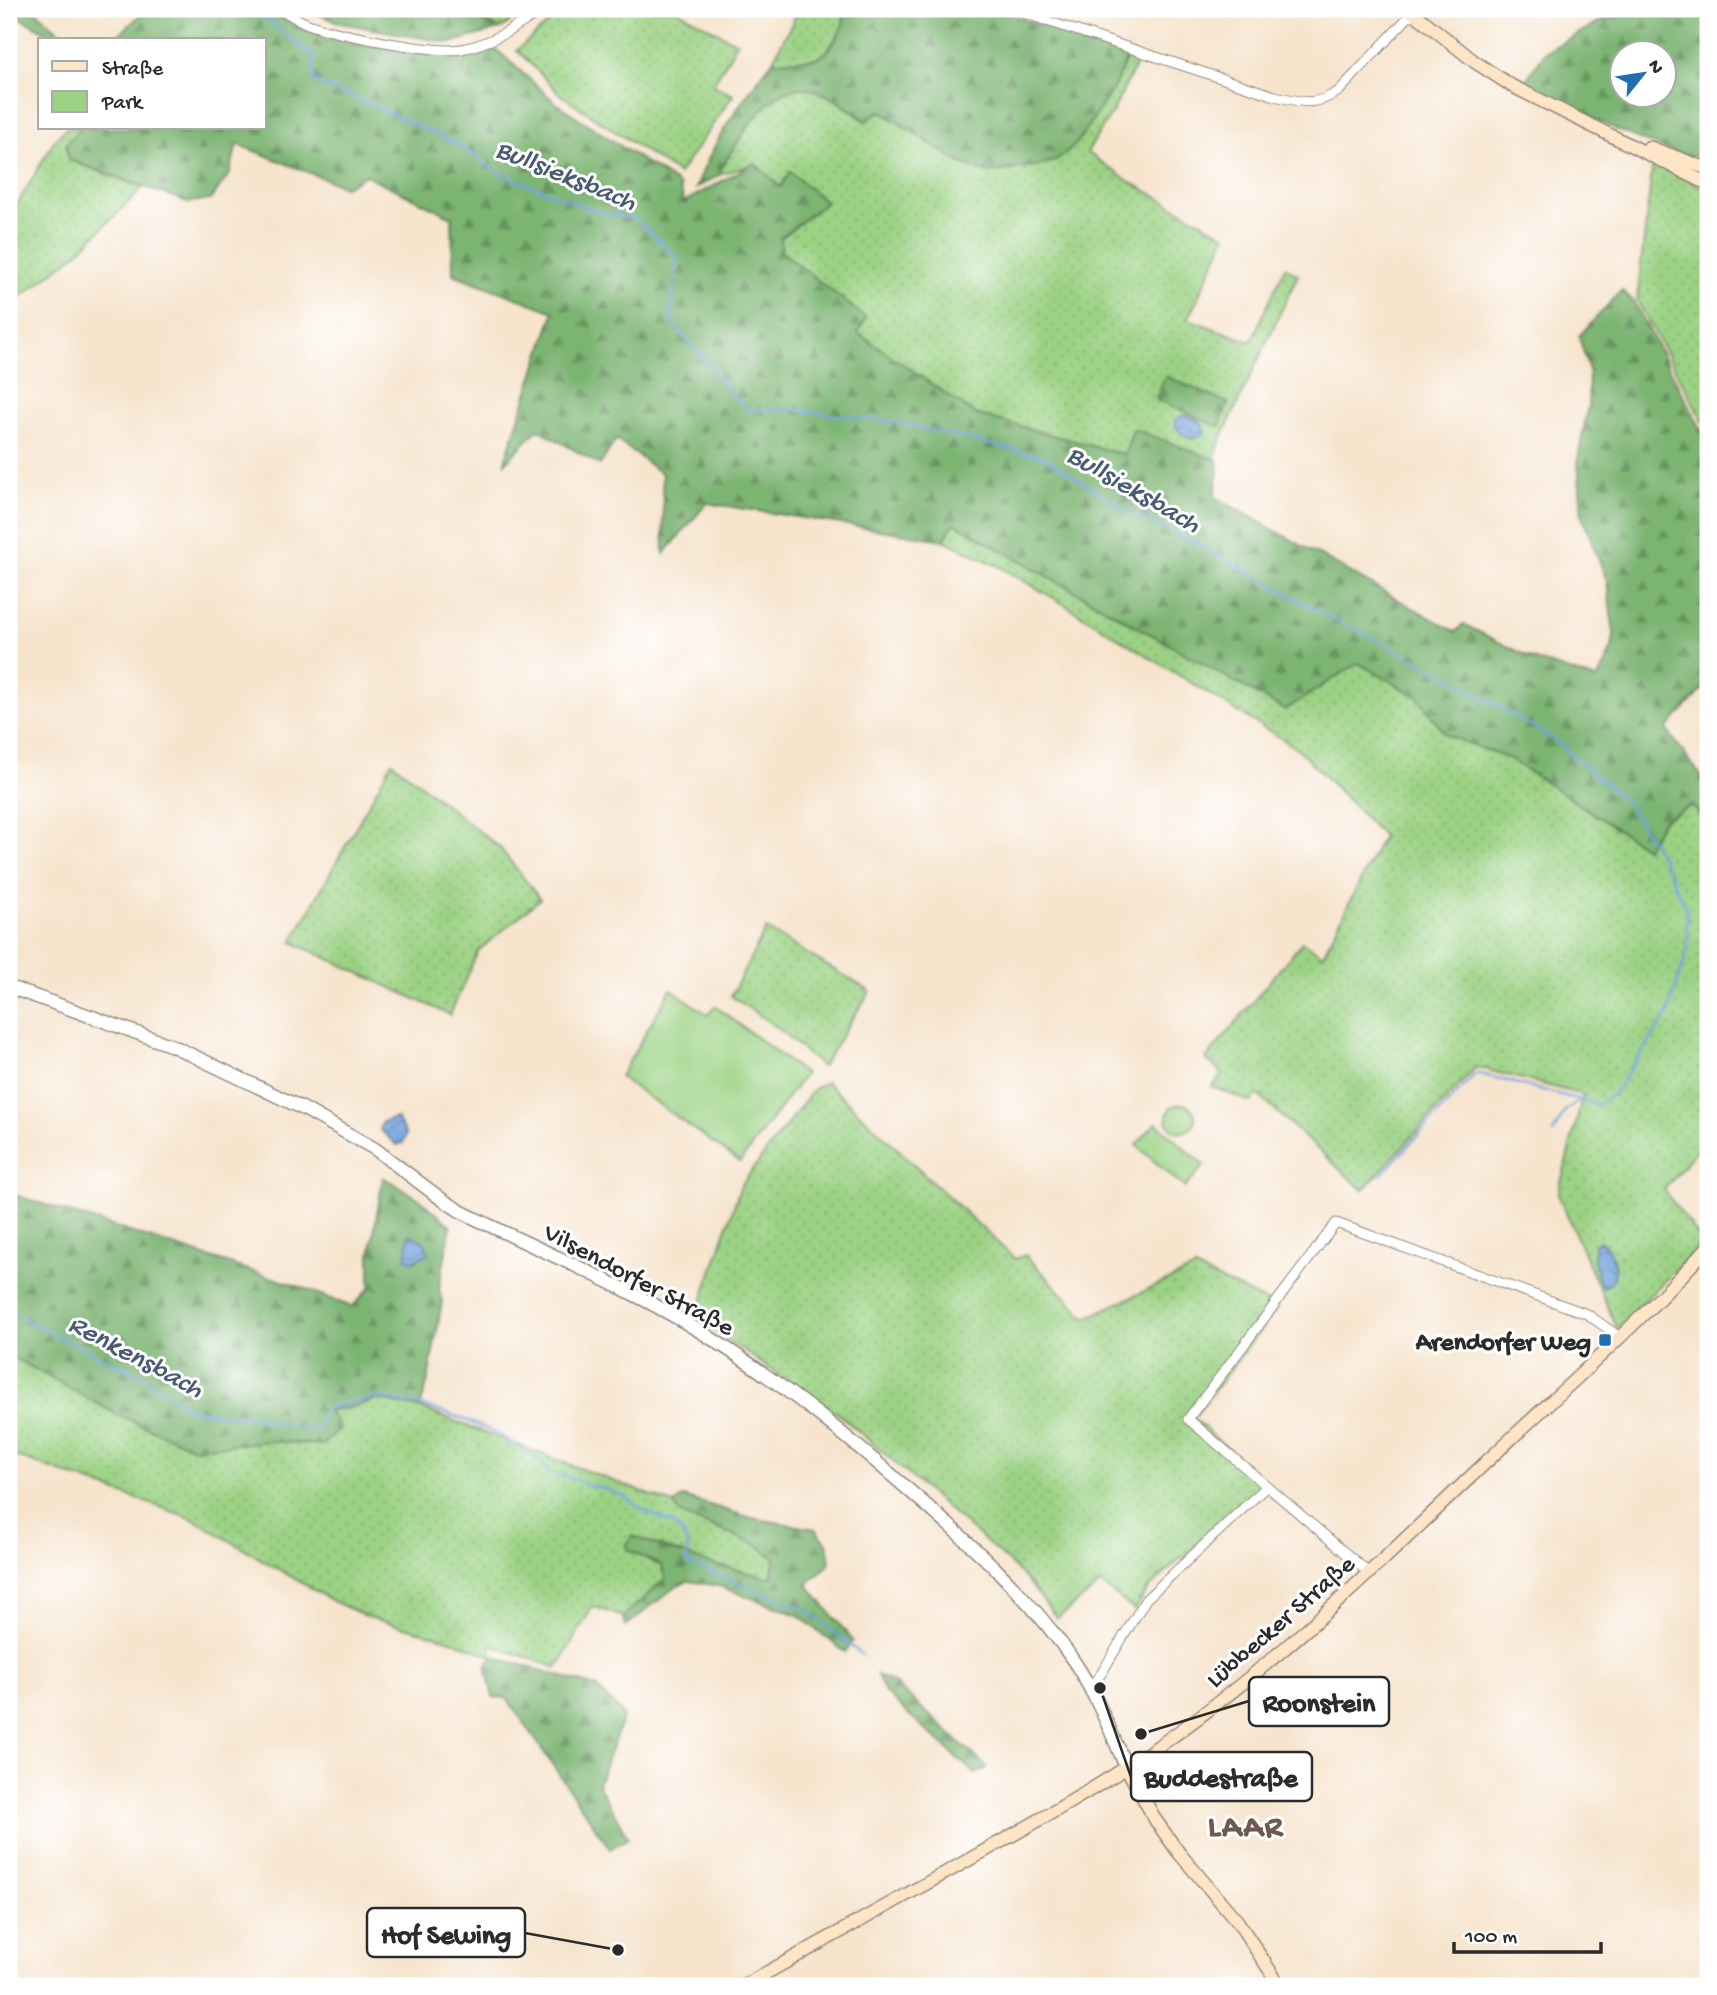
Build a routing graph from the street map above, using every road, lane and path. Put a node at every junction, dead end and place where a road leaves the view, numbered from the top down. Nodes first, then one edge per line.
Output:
1 (280, 9) edge
2 (542, 9) edge
3 (1011, 9) edge
4 (1412, 10) edge
5 (1594, 127) junction
6 (1705, 165) edge
7 (1708, 184) edge
8 (9, 987) edge
9 (1708, 1247) edge
10 (1621, 1338) junction
11 (1266, 1487) junction
12 (1369, 1573) junction
13 (1089, 1688) junction
14 (1126, 1767) junction
15 (743, 1986) edge
16 (1280, 1986) edge

1 - 2 street
3 - 4 street
4 - 5 main road
5 - 6 main road
5 - 7 main road
8 - 13 street, Vilsendorfer Straße
9 - 10 main road, Lübbecker Straße
10 - 11 street
10 - 12 main road, Lübbecker Straße
11 - 12 street
11 - 13 street
12 - 14 main road, Lübbecker Straße
13 - 14 street, Vilsendorfer Straße
14 - 15 main road, Lübbecker Straße
14 - 16 main road

